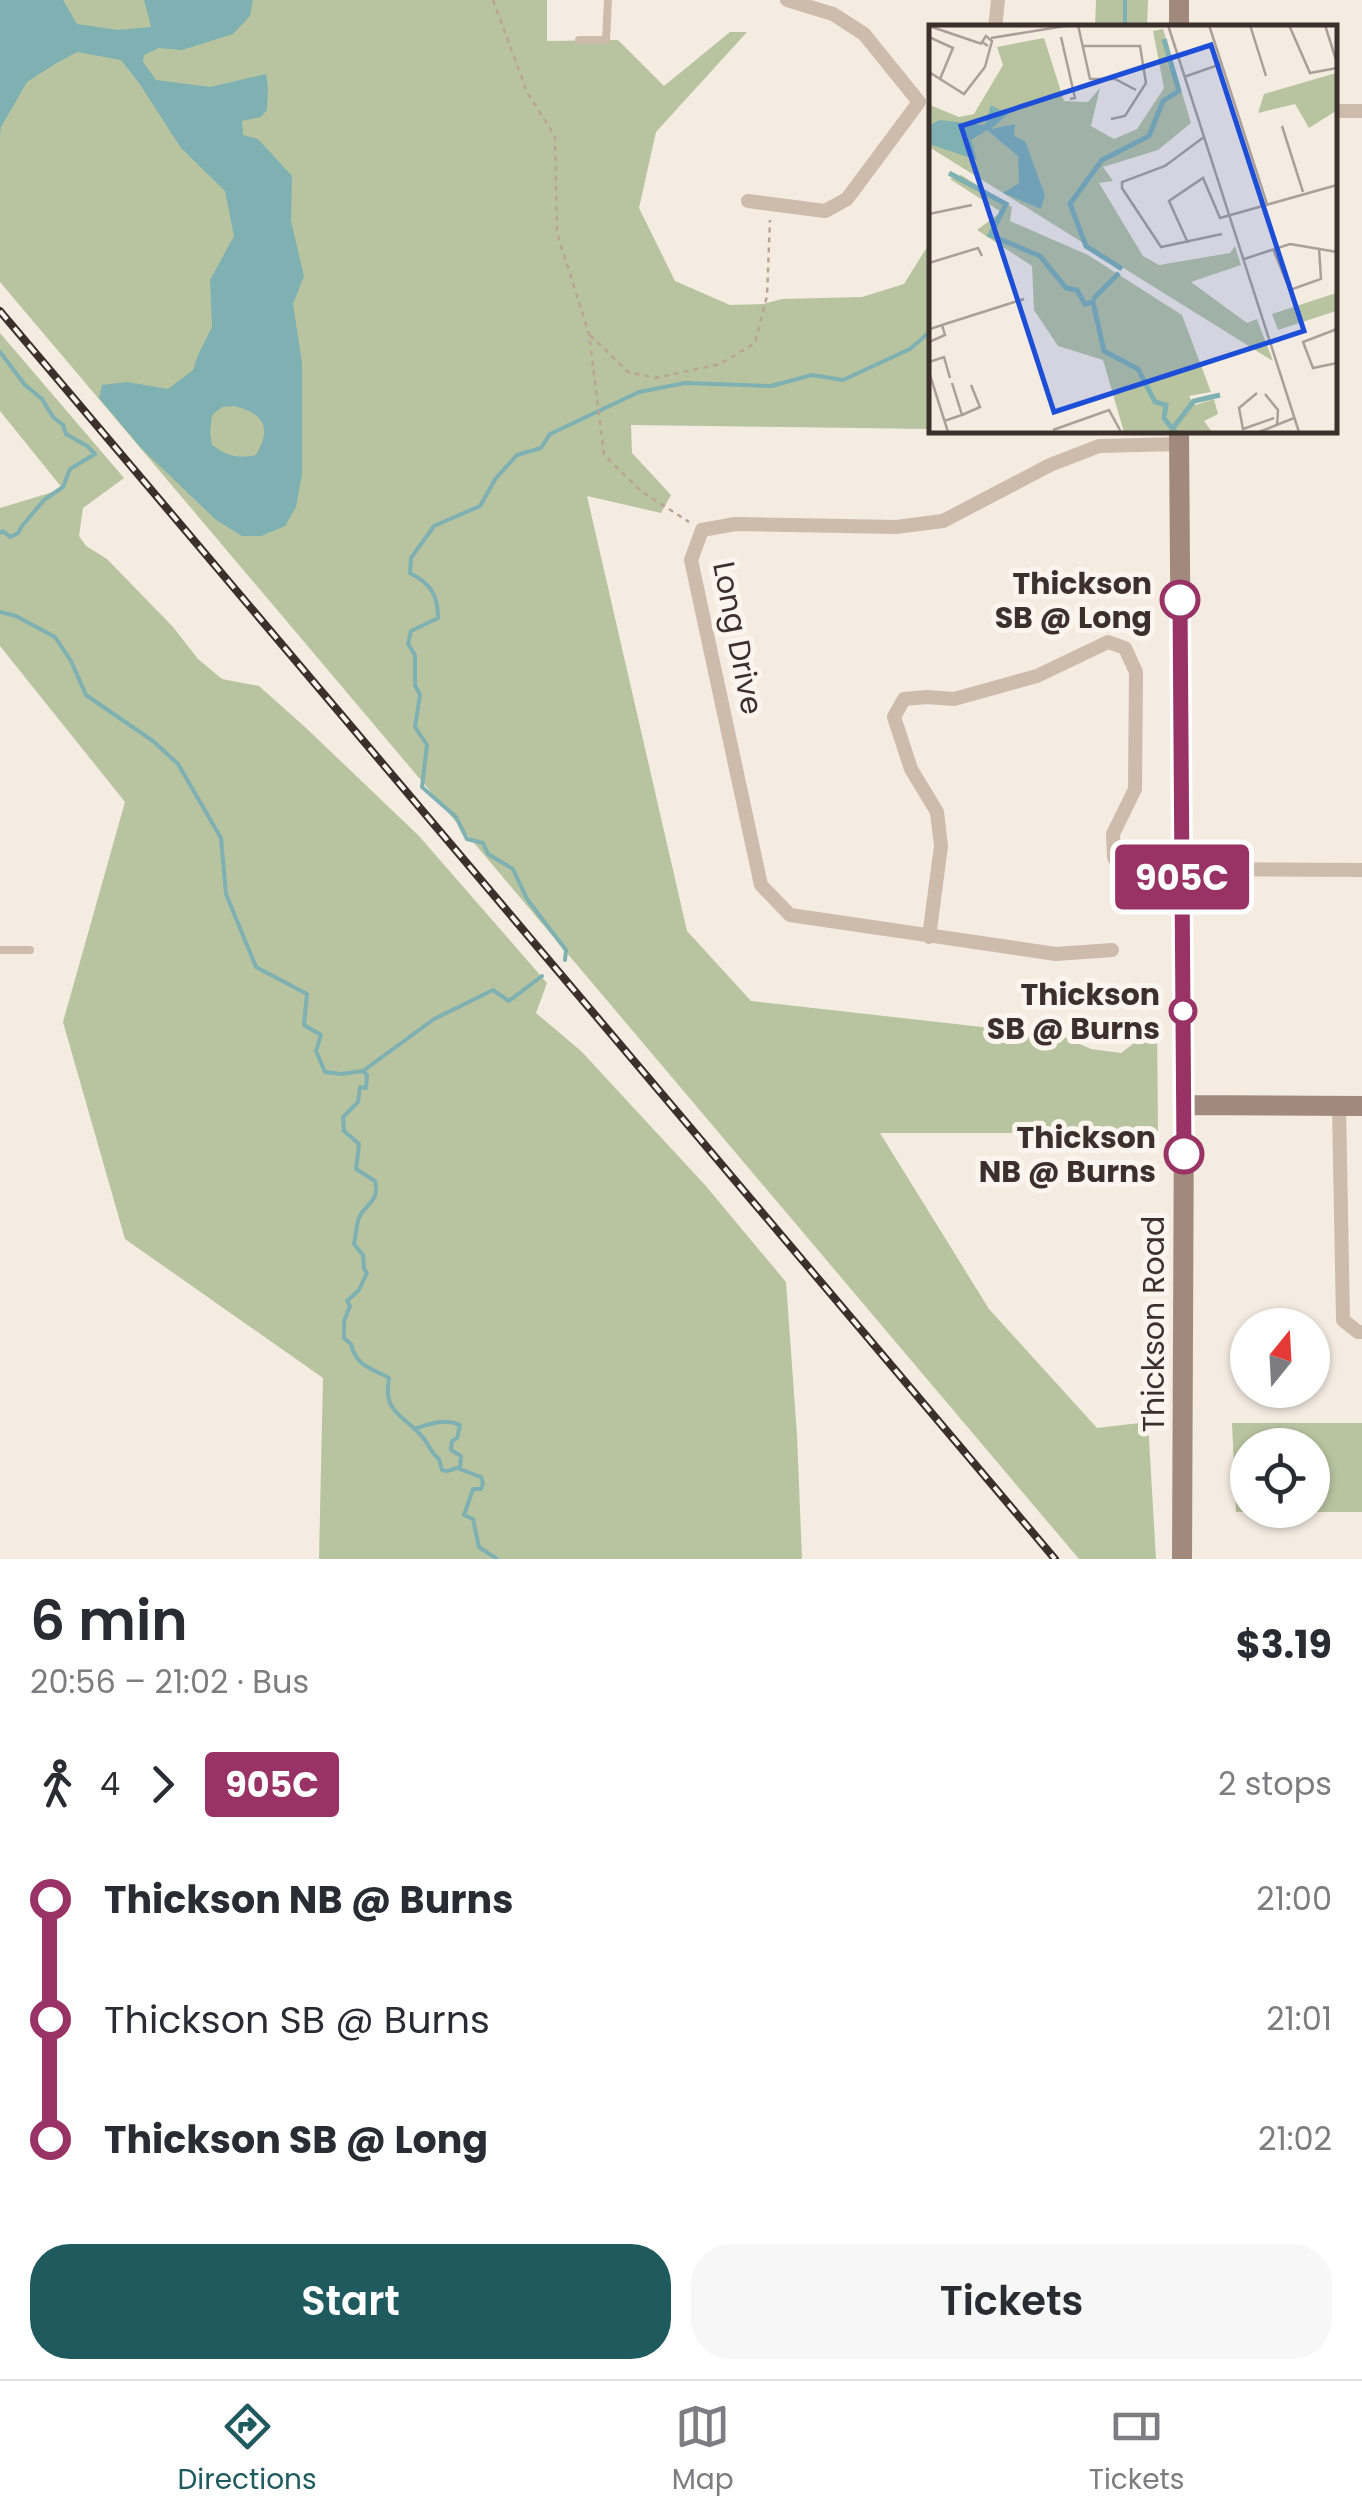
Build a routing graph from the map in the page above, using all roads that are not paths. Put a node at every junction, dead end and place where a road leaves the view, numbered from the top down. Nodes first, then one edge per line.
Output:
1 (608, 0) edge
2 (787, 0) edge
3 (998, 0) edge
4 (995, 25) edge
5 (580, 40) dead end
6 (925, 100) edge
7 (748, 201) dead end
8 (1179, 437) edge
9 (1182, 869) junction
10 (1362, 870) edge
11 (929, 937) junction
12 (0, 950) edge
13 (30, 950) dead end
14 (1112, 950) dead end
15 (1184, 1105) junction
16 (1339, 1106) junction
17 (1362, 1106) edge
18 (1362, 1332) edge
19 (1182, 1559) edge

1 - 5 lane
2 - 6 street
3 - 4 street
6 - 7 street
8 - 9 main road, Thickson Road
8 - 11 street, Long Drive
9 - 10 street
9 - 11 street
9 - 15 main road, Thickson Road
11 - 14 street, Long Drive
12 - 13 lane
15 - 16 main road
15 - 19 main road, Thickson Road
16 - 17 main road
16 - 18 street

